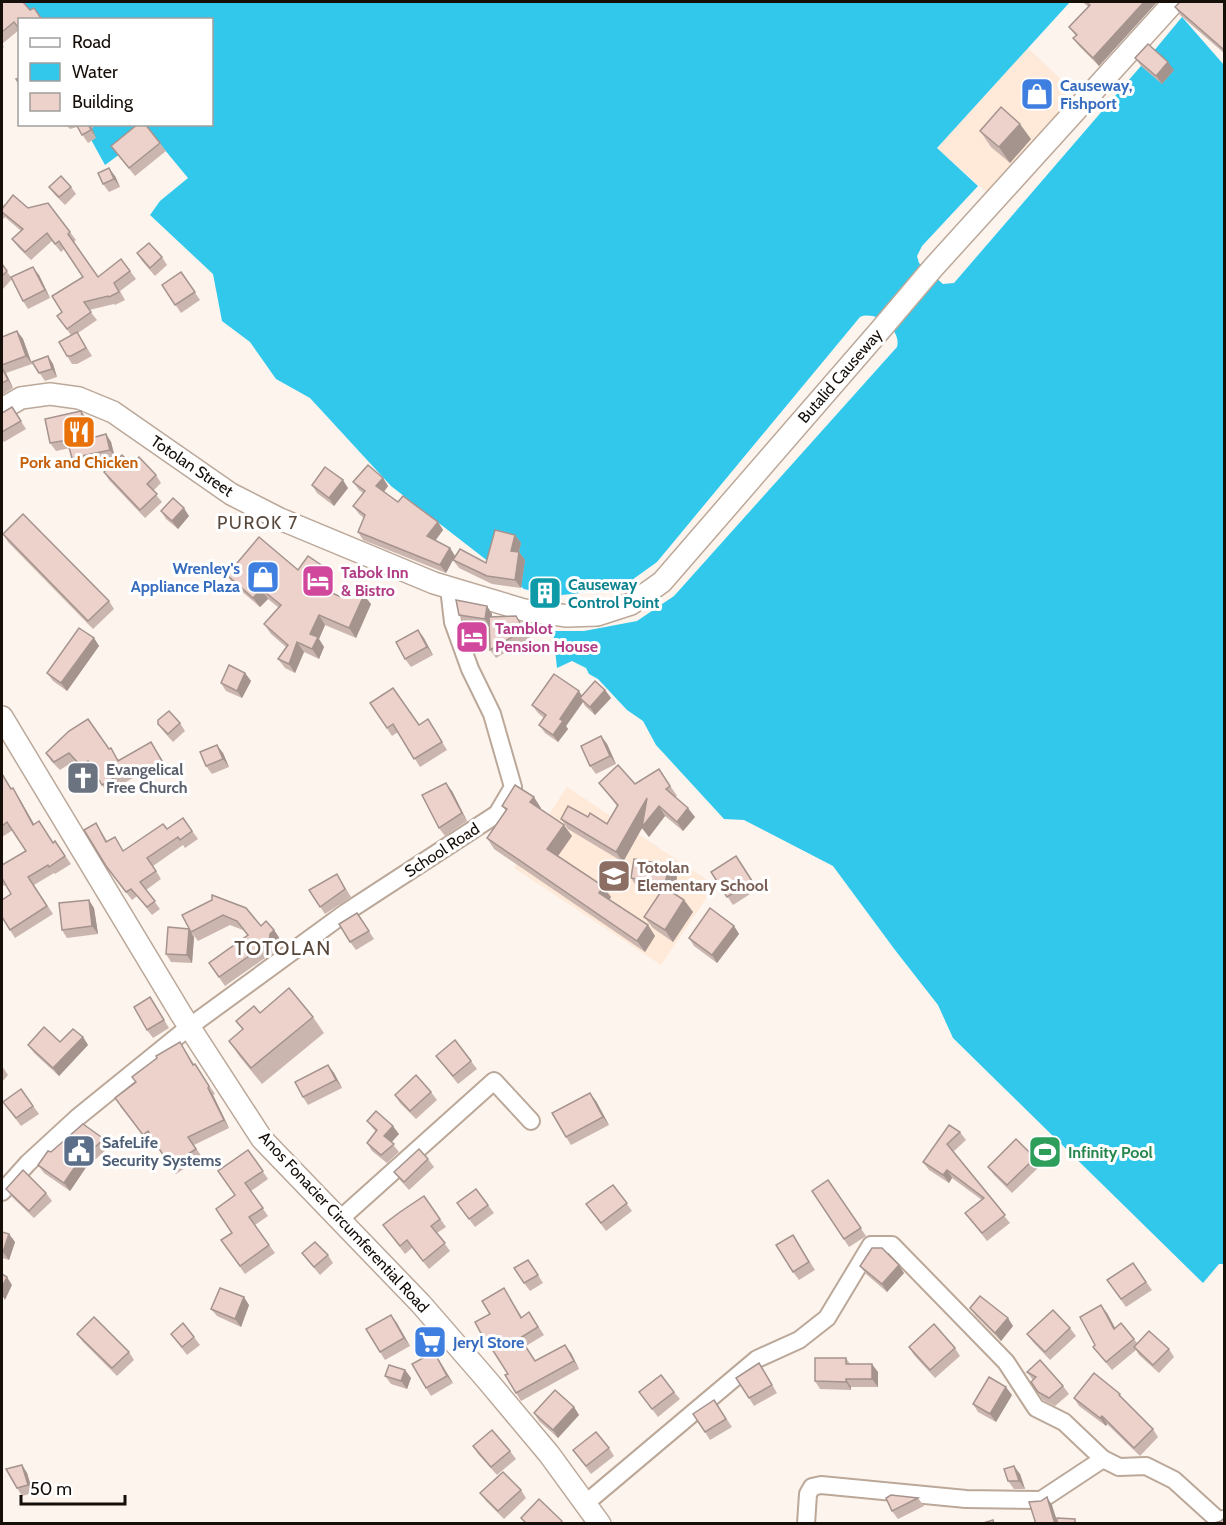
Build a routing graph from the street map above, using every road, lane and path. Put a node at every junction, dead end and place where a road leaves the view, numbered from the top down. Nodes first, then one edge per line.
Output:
1 (1172, 3) edge
2 (2, 409) edge
3 (449, 588) junction
4 (2, 717) edge
5 (189, 1027) junction
6 (531, 1121) dead end
7 (2, 1192) edge
8 (339, 1220) junction
9 (1103, 1459) junction
10 (586, 1503) junction
11 (1224, 1519) edge
12 (600, 1524) edge
13 (806, 1524) edge

1 - 3 main road, Butalid Causeway
2 - 3 main road, Totolan Street
3 - 5 street, School Road
4 - 5 main road, Anos Fonacier Circumferential Road
5 - 7 street, School Road
5 - 8 main road, Anos Fonacier Circumferential Road
6 - 8 street
8 - 10 main road, Anos Fonacier Circumferential Road
9 - 10 street
9 - 11 street
9 - 13 street
10 - 12 main road, Anos Fonacier Circumferential Road

